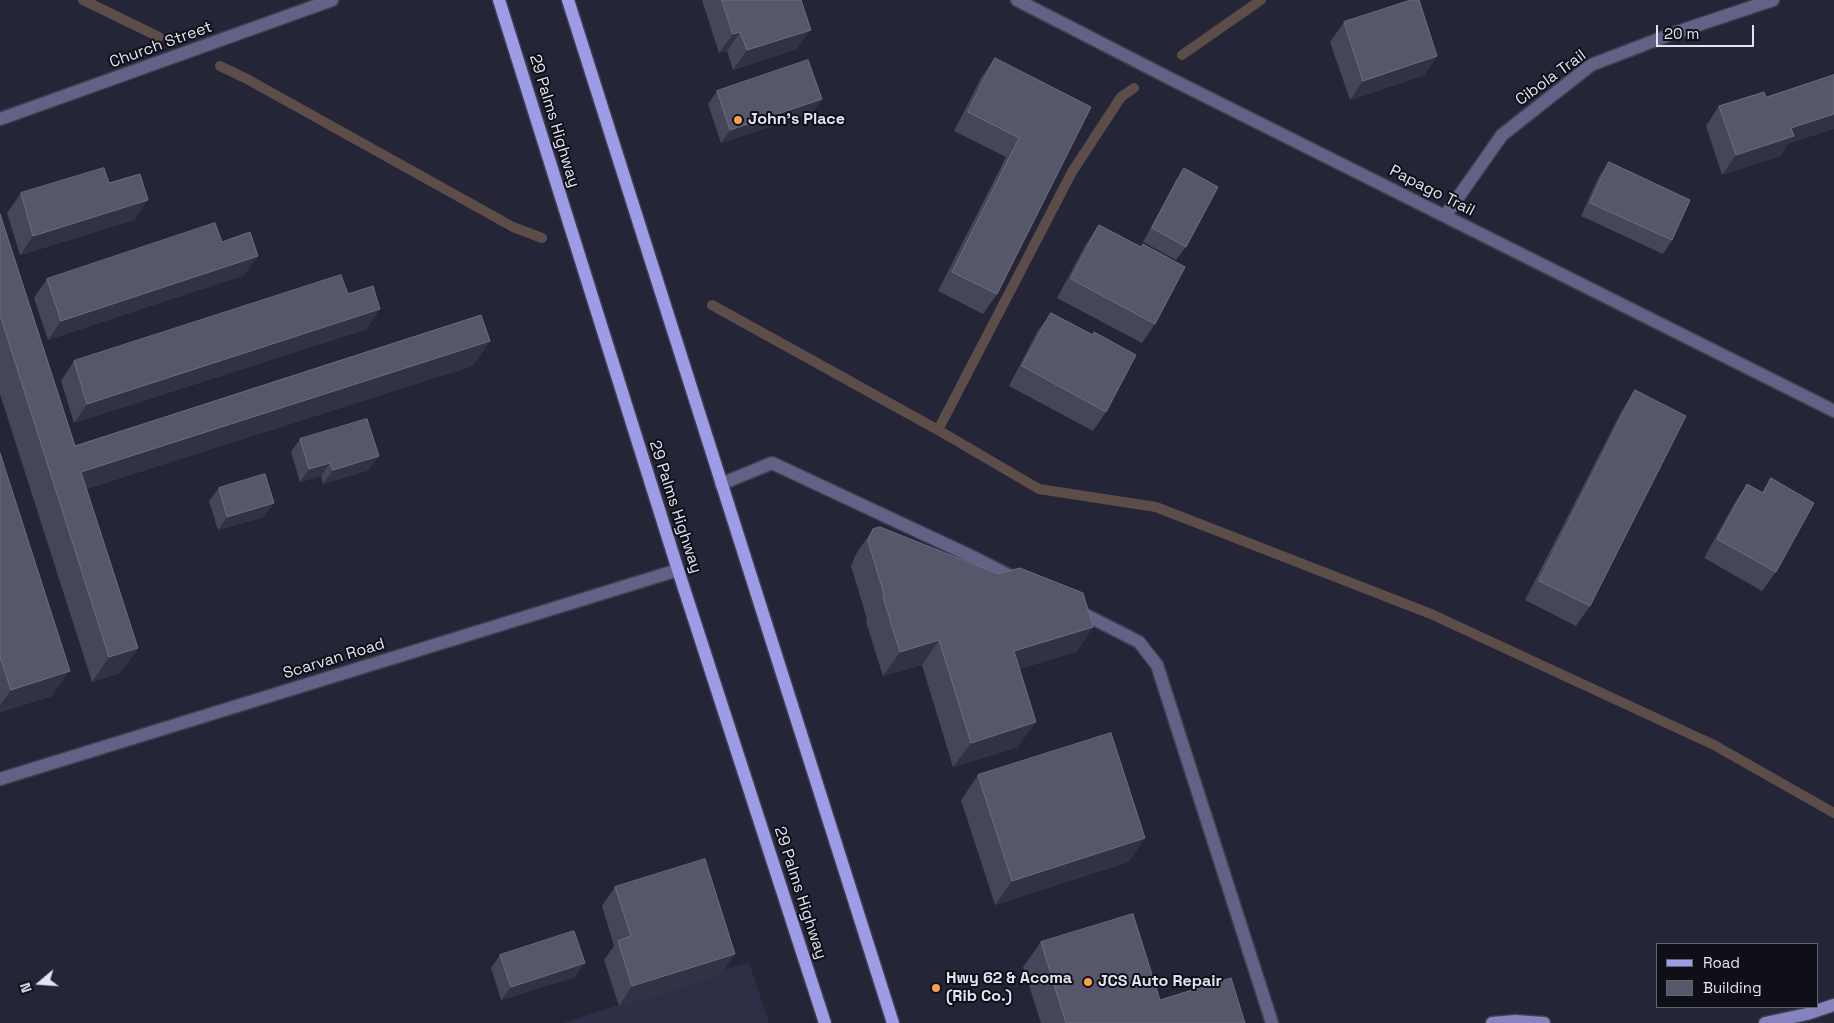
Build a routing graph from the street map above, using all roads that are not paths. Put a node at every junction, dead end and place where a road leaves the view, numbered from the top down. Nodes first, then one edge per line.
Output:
1 (332, 0) edge
2 (499, 0) edge
3 (568, 0) edge
4 (1017, 0) edge
5 (1773, 0) edge
6 (0, 119) edge
7 (1445, 216) junction
8 (1834, 411) edge
9 (721, 484) junction
10 (678, 570) junction
11 (1026, 585) edge
12 (1061, 602) edge
13 (0, 779) edge
14 (1834, 1006) edge
15 (825, 1023) edge
16 (892, 1023) edge
17 (1272, 1023) edge
18 (1492, 1023) edge
19 (1544, 1023) edge
20 (1765, 1023) edge

1 - 6 street, Church Street
2 - 10 main road, 29 Palms Highway
3 - 9 main road
4 - 7 street, Papago Trail
5 - 7 street, Cibola Trail
7 - 8 street, Papago Trail
9 - 11 street
9 - 16 main road
10 - 13 street, Scarvan Road
10 - 15 main road, 29 Palms Highway
12 - 17 street
14 - 20 street
18 - 19 street

